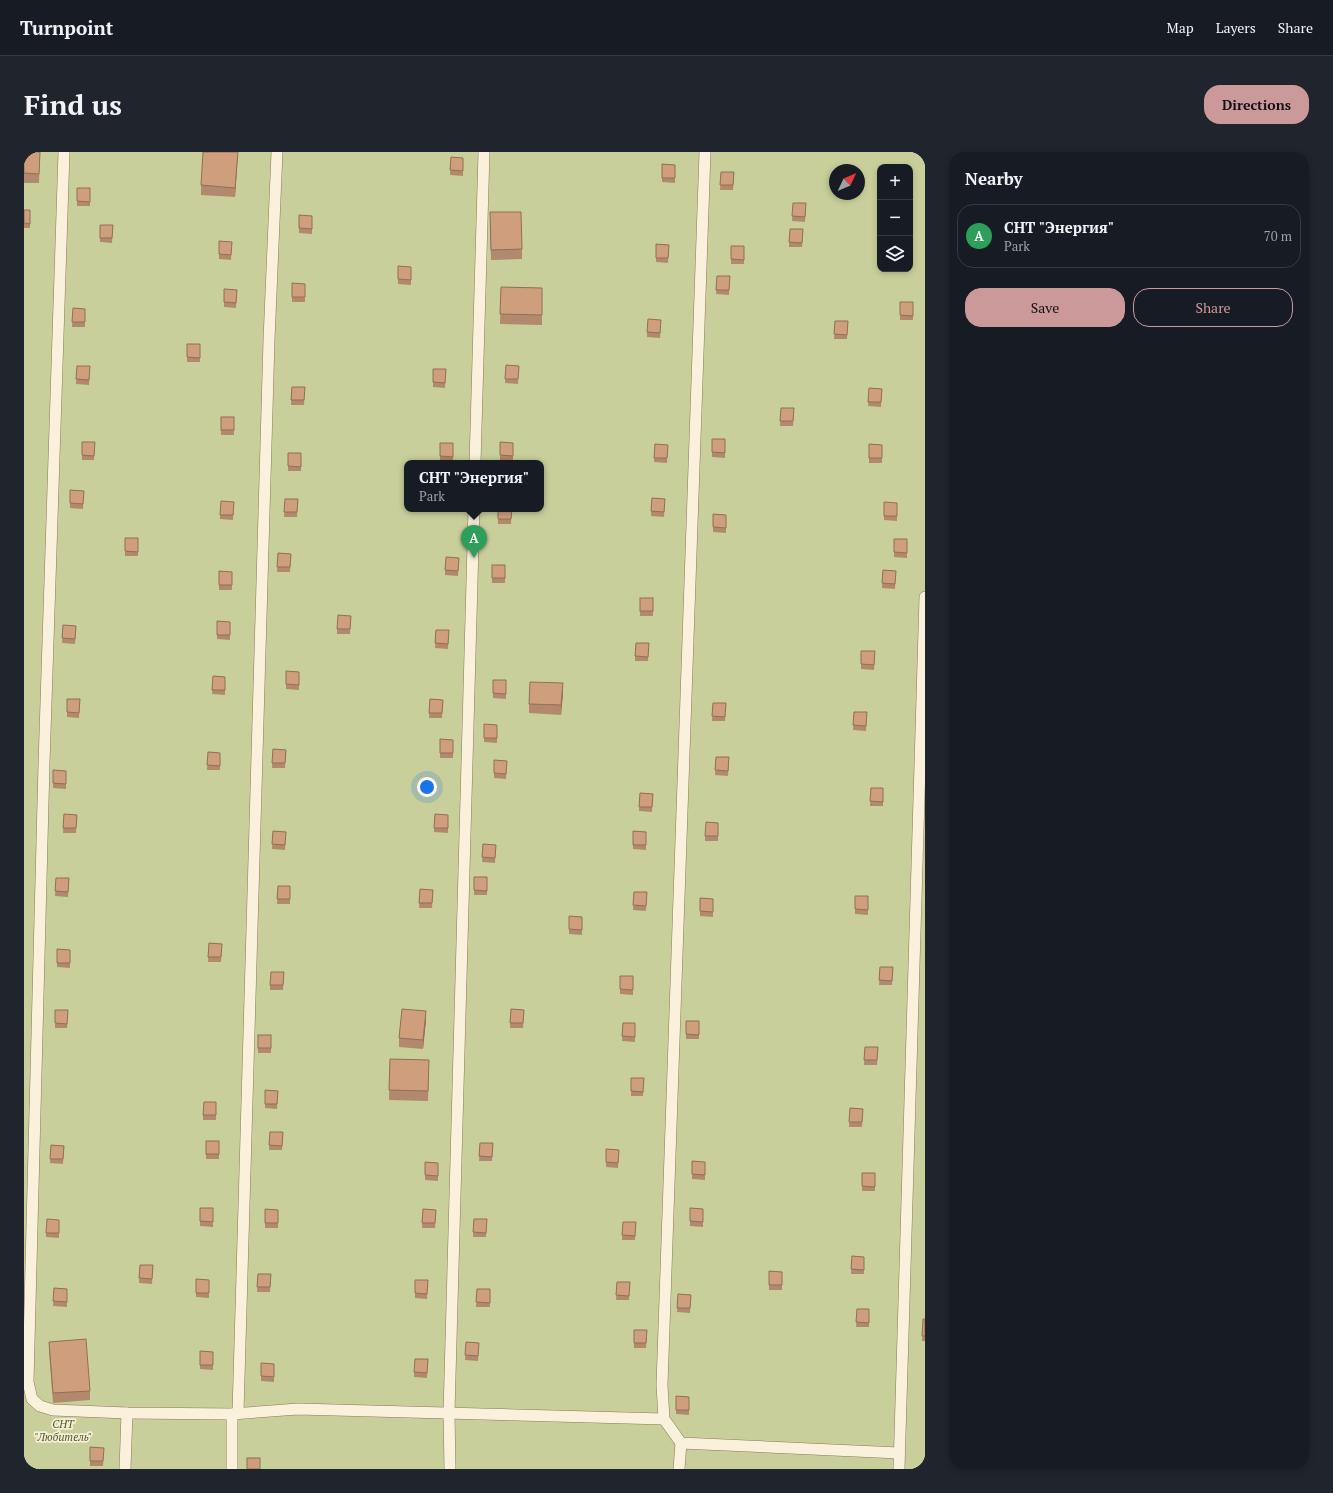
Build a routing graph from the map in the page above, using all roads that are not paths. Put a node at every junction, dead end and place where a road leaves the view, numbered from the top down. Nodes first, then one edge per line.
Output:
1 (64, 152) edge
2 (277, 152) edge
3 (484, 152) edge
4 (704, 152) edge
5 (475, 460) edge
6 (474, 512) edge
7 (925, 597) edge
8 (922, 788) edge
9 (127, 1413) junction
10 (235, 1413) junction
11 (449, 1413) junction
12 (664, 1419) junction
13 (681, 1443) junction
14 (899, 1453) junction
15 (125, 1469) edge
16 (232, 1469) edge
17 (450, 1469) edge
18 (679, 1469) edge
19 (899, 1469) edge

1 - 9 lane
2 - 10 lane
3 - 5 lane
4 - 12 lane
6 - 11 lane
7 - 8 lane
8 - 14 lane
9 - 10 lane
9 - 15 lane
10 - 11 lane
10 - 16 lane
11 - 12 lane
11 - 17 lane
12 - 13 lane
13 - 14 lane
13 - 18 lane
14 - 19 lane

